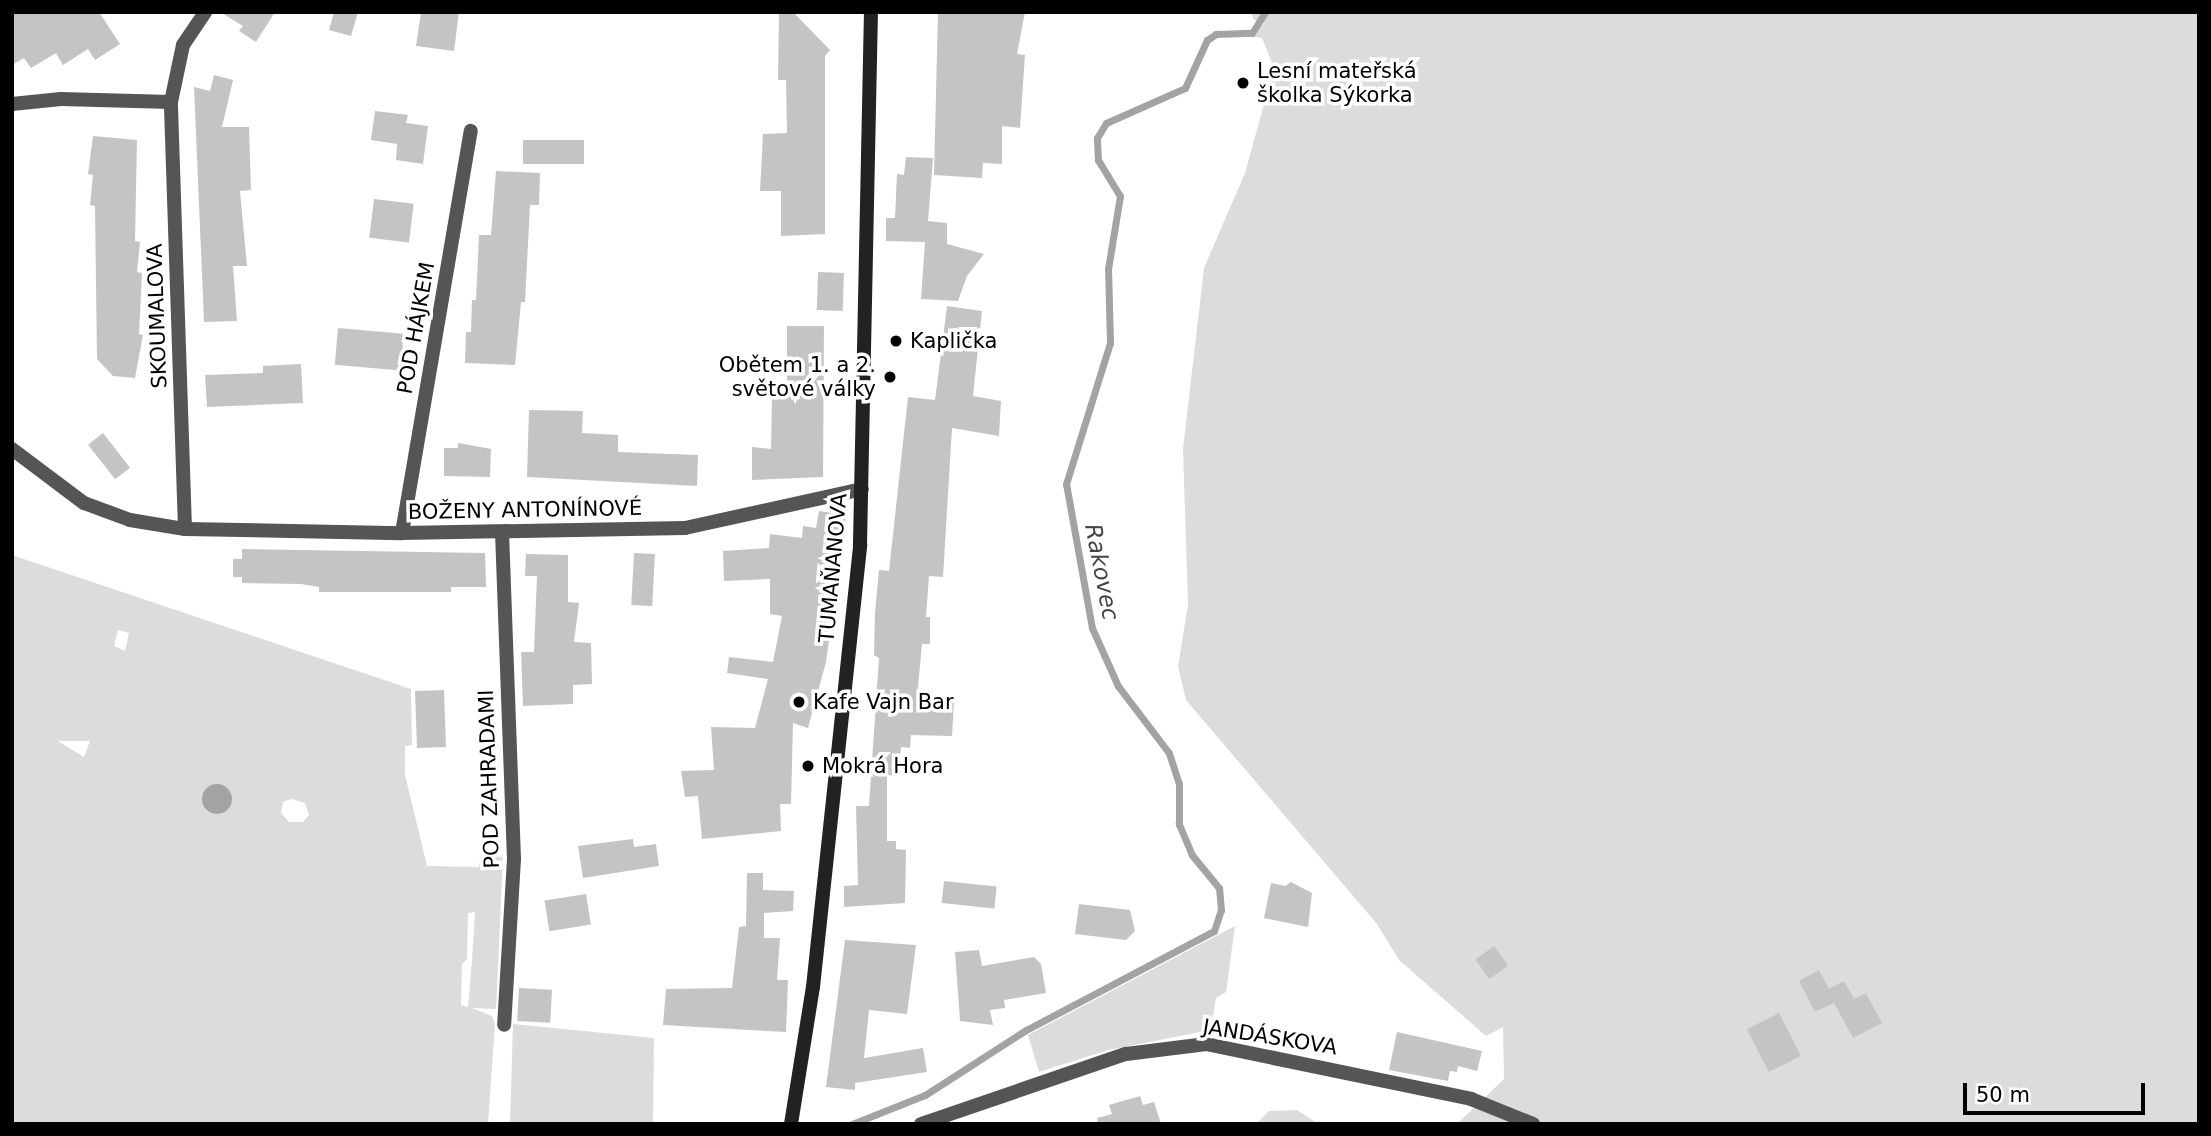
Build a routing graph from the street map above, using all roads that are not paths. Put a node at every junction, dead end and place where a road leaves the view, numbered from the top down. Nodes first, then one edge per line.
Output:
1 (205, 12) edge
2 (871, 12) edge
3 (172, 102) junction
4 (12, 104) edge
5 (471, 131) dead end
6 (12, 449) edge
7 (862, 489) junction
8 (185, 529) junction
9 (502, 532) junction
10 (402, 533) junction
11 (504, 1025) dead end
12 (791, 1124) edge
13 (921, 1124) edge
14 (1533, 1124) edge

1 - 3 street, SKOUMALOVA
2 - 7 street, TUMAŇANOVA
3 - 4 street
3 - 8 street, SKOUMALOVA
5 - 10 street, POD HÁJKEM
6 - 8 street, BOŽENY ANTONÍNOVÉ
7 - 9 street, BOŽENY ANTONÍNOVÉ
7 - 12 street, TUMAŇANOVA
8 - 10 street, BOŽENY ANTONÍNOVÉ
9 - 10 street, BOŽENY ANTONÍNOVÉ
9 - 11 street, POD ZAHRADAMI
13 - 14 street, JANDÁSKOVA

